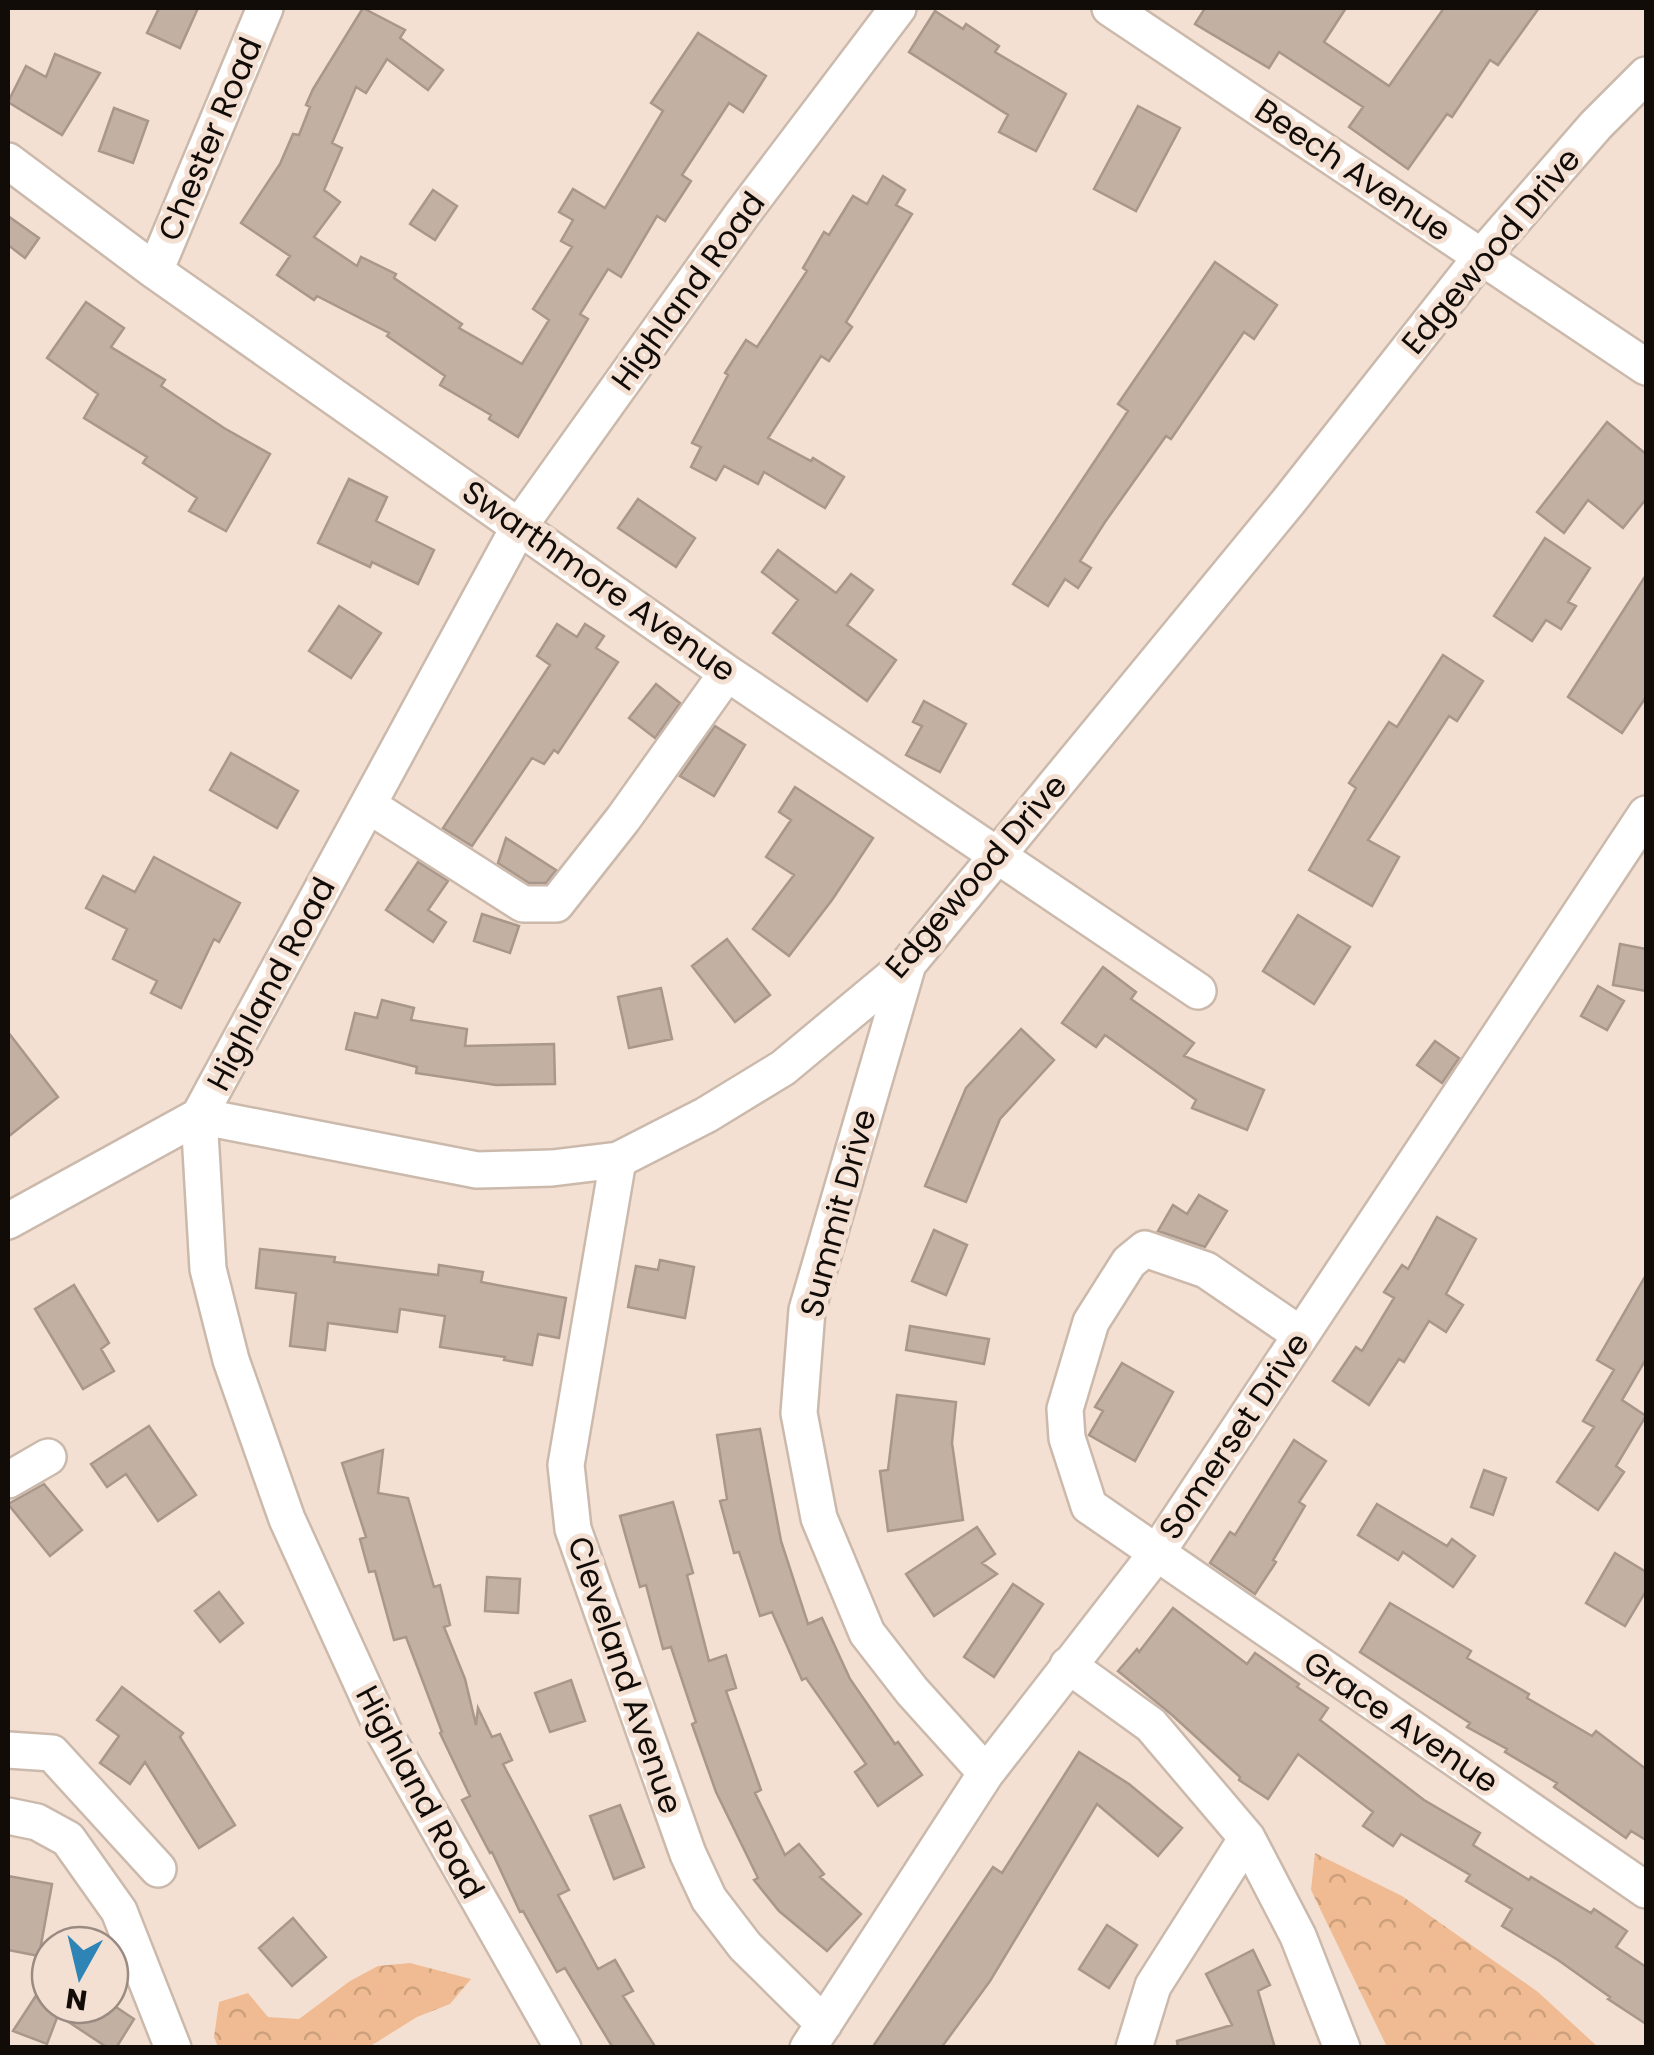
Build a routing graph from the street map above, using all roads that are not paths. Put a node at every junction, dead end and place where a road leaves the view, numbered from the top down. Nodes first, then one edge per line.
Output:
1 (266, 8) edge
2 (898, 8) edge
3 (1117, 9) edge
4 (1646, 75) edge
5 (8, 161) edge
6 (1482, 256) junction
7 (155, 271) junction
8 (1646, 367) edge
9 (520, 525) junction
10 (728, 672) junction
11 (368, 805) junction
12 (1646, 814) edge
13 (997, 855) junction
14 (908, 964) junction
15 (1198, 990) dead end
16 (199, 1116) junction
17 (618, 1160) junction
18 (8, 1222) edge
19 (1301, 1335) junction
20 (48, 1457) dead end
21 (8, 1480) edge
22 (1156, 1554) junction
23 (1068, 1664) junction
24 (8, 1750) edge
25 (986, 1772) junction
26 (8, 1816) edge
27 (1247, 1838) junction
28 (158, 1869) dead end
29 (1646, 1890) edge
30 (816, 2036) edge
31 (173, 2048) edge
32 (564, 2048) edge
33 (1134, 2048) edge
34 (1342, 2048) edge

1 - 7 street, Chester Road
2 - 9 street, Highland Road
3 - 6 street, Beech Avenue
4 - 6 street, Edgewood Drive
5 - 7 street, Swarthmore Avenue
6 - 8 street, Beech Avenue
6 - 13 street, Edgewood Drive
7 - 9 street, Swarthmore Avenue
9 - 10 street, Swarthmore Avenue
9 - 11 street, Highland Road
10 - 11 street
10 - 13 street, Swarthmore Avenue
11 - 16 street, Highland Road
12 - 19 street, Somerset Drive
13 - 14 street, Edgewood Drive
13 - 15 street, Swarthmore Avenue
14 - 17 street, Edgewood Drive
14 - 25 street, Summit Drive
16 - 17 street, Edgewood Drive
16 - 18 street
16 - 32 street, Highland Road
17 - 30 street, Cleveland Avenue
19 - 22 street, Somerset Drive
19 - 22 street, Grace Avenue
20 - 21 street
22 - 23 street, Somerset Drive
22 - 29 street, Grace Avenue
23 - 25 street, Somerset Drive
23 - 27 street
24 - 28 street
25 - 30 street, Somerset Drive
26 - 31 street
27 - 33 street
27 - 34 street

